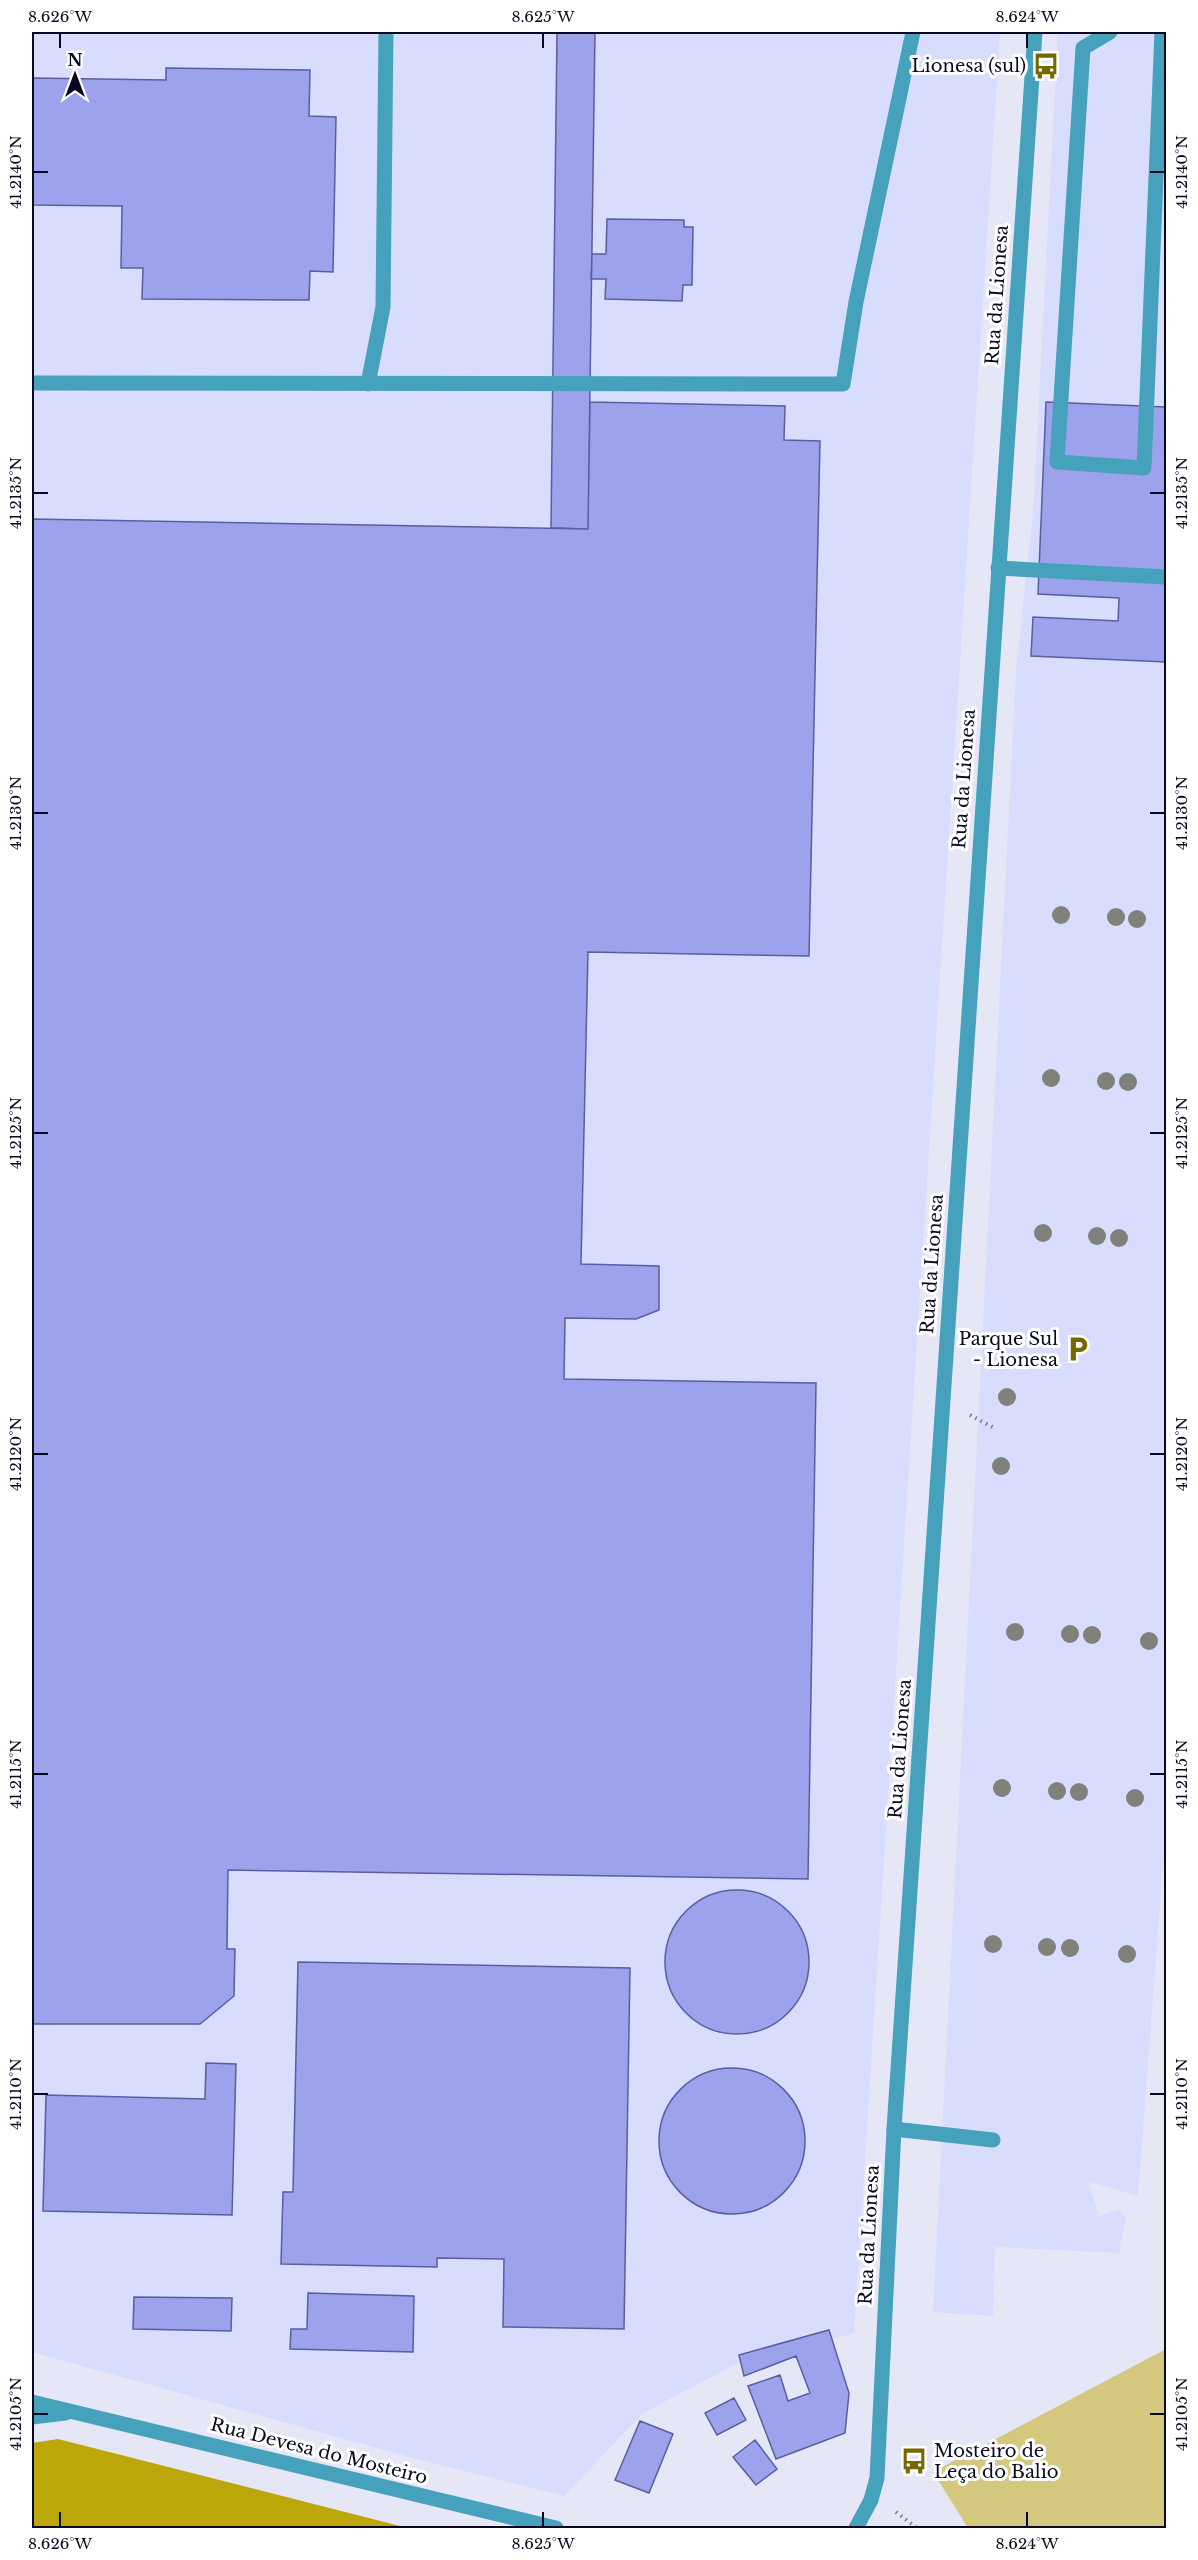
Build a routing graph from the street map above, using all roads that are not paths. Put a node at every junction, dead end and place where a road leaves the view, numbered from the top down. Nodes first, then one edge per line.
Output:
1 (386, 32) edge
2 (913, 32) edge
3 (1035, 32) edge
4 (1110, 32) edge
5 (1162, 32) edge
6 (32, 383) edge
7 (368, 384) junction
8 (998, 568) junction
9 (1167, 577) edge
10 (894, 2129) junction
11 (993, 2140) dead end
12 (32, 2402) edge
13 (74, 2411) junction
14 (32, 2417) edge
15 (555, 2529) edge
16 (856, 2529) edge

1 - 7 street
2 - 7 street
3 - 8 street, Rua da Lionesa
4 - 5 street
6 - 7 street
8 - 9 street
8 - 10 street, Rua da Lionesa
10 - 11 street
10 - 16 street, Rua da Lionesa
12 - 13 street, Rua Devesa do Mosteiro
13 - 14 street
13 - 15 street, Rua Devesa do Mosteiro

